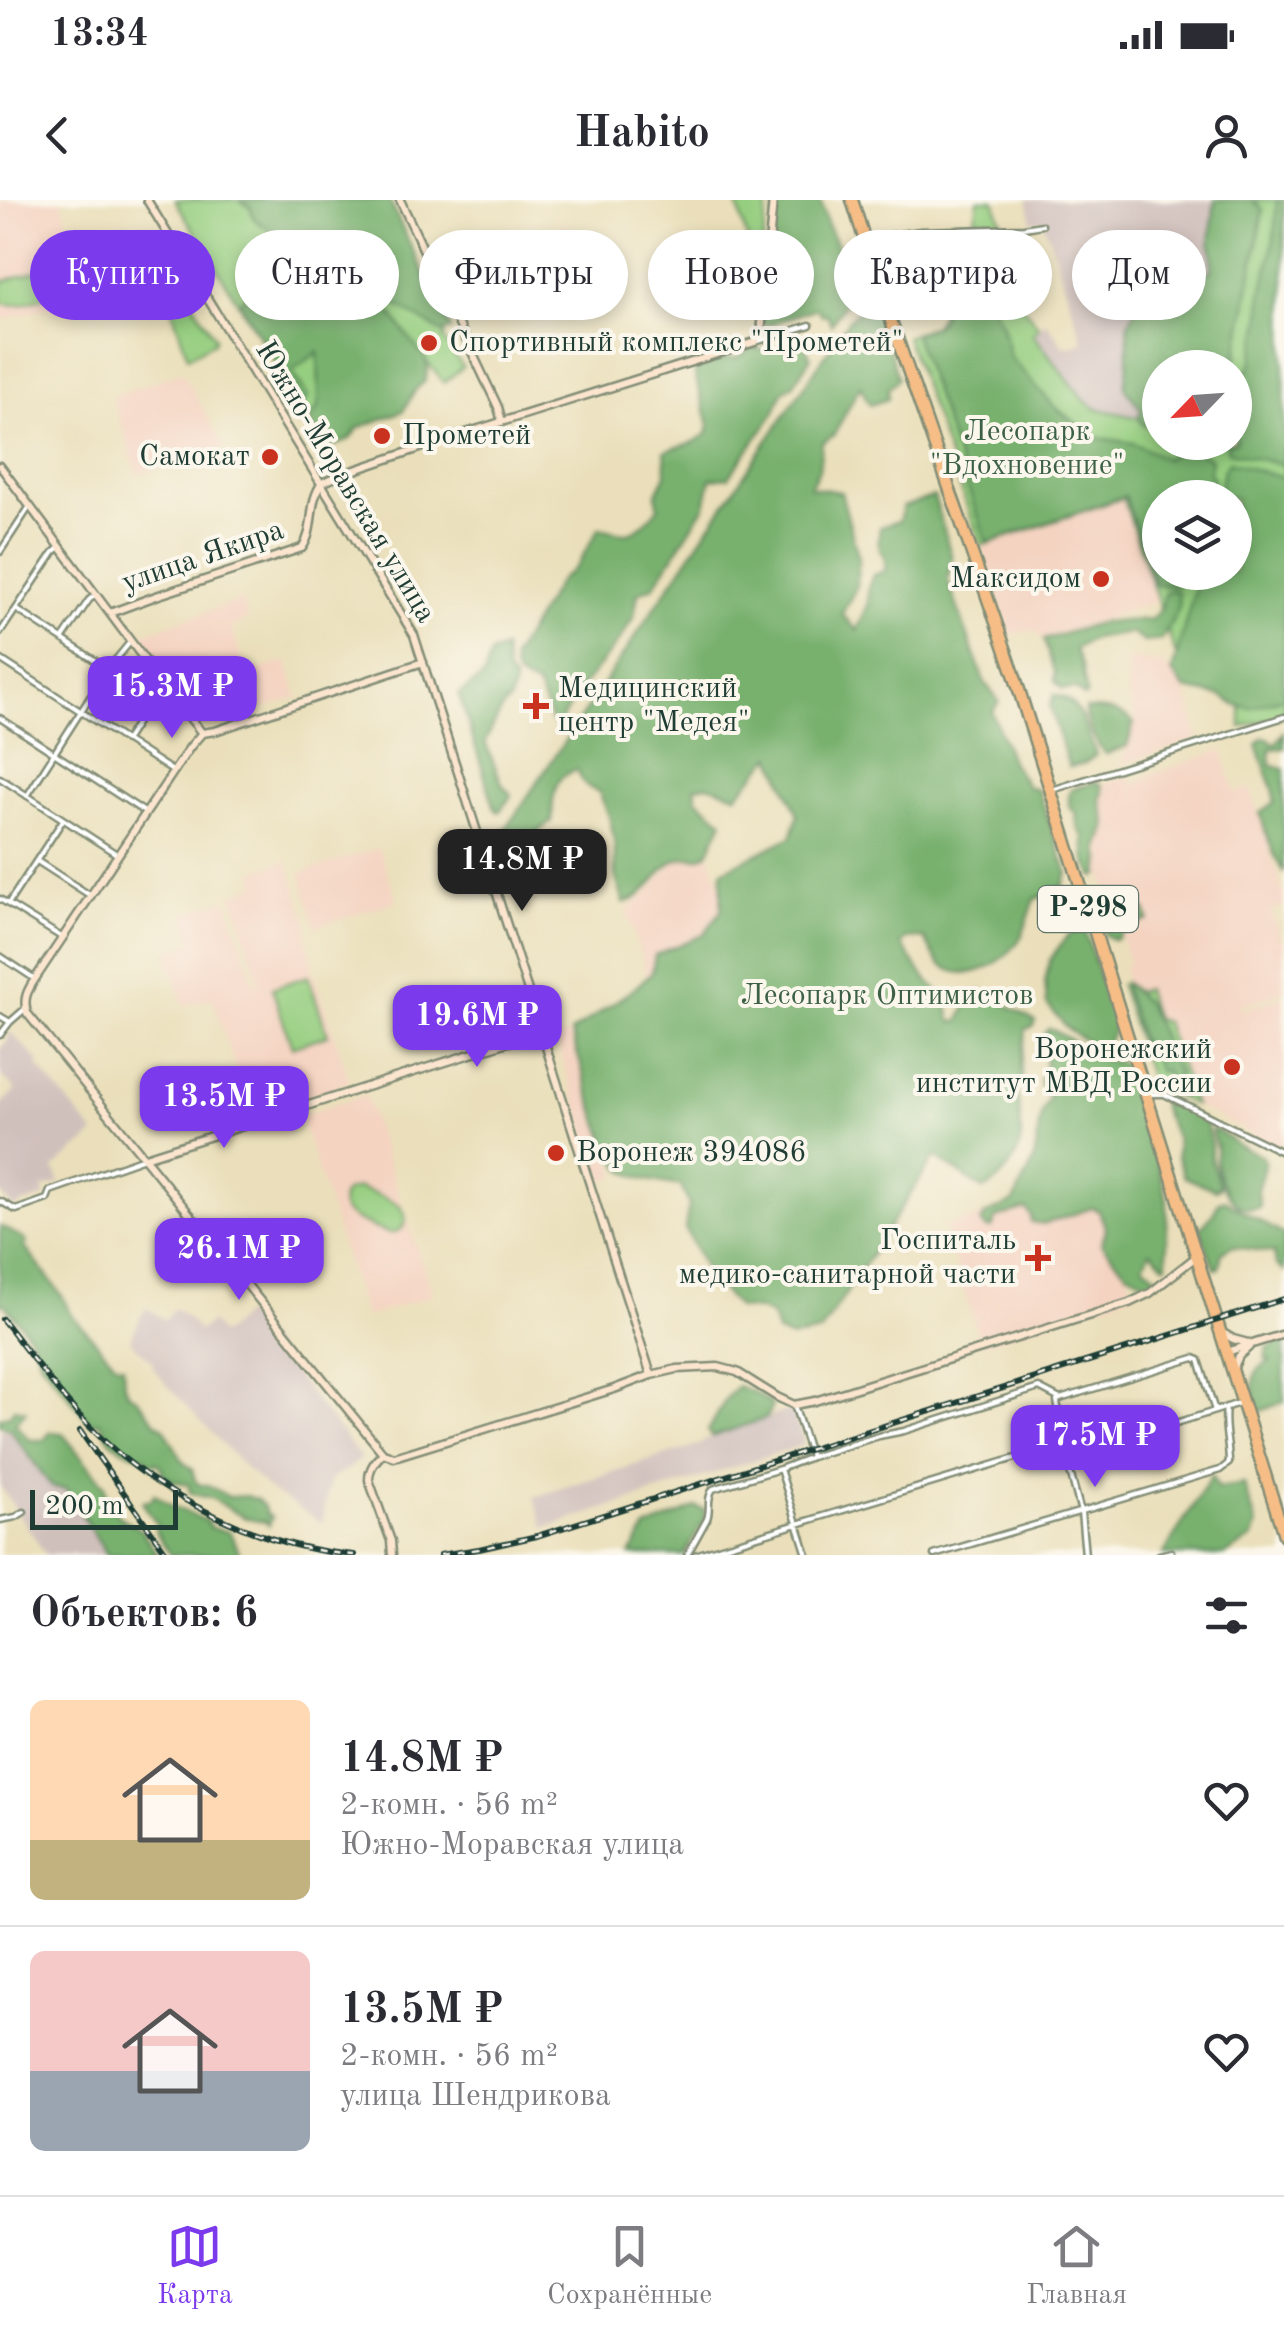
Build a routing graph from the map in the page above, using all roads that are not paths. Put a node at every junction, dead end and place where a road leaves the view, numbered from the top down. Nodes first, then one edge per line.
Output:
1 (148, 200) edge
2 (400, 200) edge
3 (773, 200) edge
4 (852, 201) edge
5 (1042, 225) dead end
6 (862, 230) edge
7 (956, 230) edge
8 (890, 320) edge
9 (810, 325) dead end
10 (756, 342) junction
11 (502, 422) junction
12 (0, 466) edge
13 (322, 483) junction
14 (30, 506) junction
15 (60, 547) junction
16 (0, 552) edge
17 (96, 594) junction
18 (16, 609) junction
19 (110, 613) junction
20 (0, 632) edge
21 (62, 639) junction
22 (131, 640) junction
23 (0, 659) edge
24 (423, 662) junction
25 (108, 670) junction
26 (164, 686) junction
27 (81, 712) junction
28 (1284, 717) edge
29 (0, 718) edge
30 (202, 733) junction
31 (125, 741) junction
32 (54, 753) junction
33 (174, 772) junction
34 (0, 778) edge
35 (1051, 790) junction
36 (27, 796) junction
37 (146, 813) junction
38 (63, 820) junction
39 (118, 855) junction
40 (36, 861) junction
41 (90, 896) junction
42 (0, 899) edge
43 (8, 904) junction
44 (62, 938) junction
45 (0, 956) edge
46 (34, 979) junction
47 (25, 1005) junction
48 (0, 1016) edge
49 (10, 1022) junction
50 (540, 1032) junction
51 (0, 1036) edge
52 (1146, 1094) junction
53 (1284, 1154) edge
54 (145, 1157) junction
55 (0, 1201) edge
56 (1198, 1255) junction
57 (1182, 1267) junction
58 (1206, 1280) junction
59 (1220, 1331) junction
60 (1284, 1334) edge
61 (1254, 1343) junction
62 (1227, 1352) junction
63 (1233, 1370) junction
64 (651, 1375) junction
65 (1060, 1399) junction
66 (1244, 1402) junction
67 (794, 1405) junction
68 (1226, 1407) junction
69 (1216, 1411) junction
70 (383, 1453) junction
71 (1074, 1455) junction
72 (811, 1457) junction
73 (1066, 1458) junction
74 (780, 1470) junction
75 (24, 1512) dead end
76 (1081, 1512) junction
77 (0, 1520) edge
78 (798, 1524) junction
79 (1284, 1534) edge
80 (1171, 1552) dead end
81 (392, 1555) edge
82 (686, 1555) edge
83 (695, 1555) edge
84 (806, 1555) edge
85 (934, 1555) edge
86 (1085, 1555) edge
87 (1159, 1555) edge

1 - 13 street, Южно-Моравская улица
2 - 11 street
3 - 10 street
4 - 6 highway, Р-298
5 - 7 street
8 - 35 highway, Р-298
9 - 10 street
10 - 11 street
11 - 13 street
12 - 14 street
13 - 19 street, улица Якира
13 - 24 street, Южно-Моравская улица
14 - 15 street
14 - 16 street
15 - 17 street
15 - 18 street
17 - 19 street
17 - 21 street
18 - 20 street
18 - 21 street
19 - 22 street
21 - 25 street
22 - 25 street
22 - 26 street
23 - 27 street
24 - 30 street
24 - 50 street, Южно-Моравская улица
25 - 27 street
26 - 30 street
26 - 31 street
27 - 31 street
27 - 32 street
28 - 35 street
29 - 32 street
30 - 33 street
31 - 33 street
32 - 36 street
32 - 37 street
33 - 37 street
34 - 36 street
35 - 52 highway, Р-298
36 - 38 street
37 - 39 street
38 - 39 street
38 - 40 street
39 - 41 street
40 - 41 street
40 - 43 street
41 - 44 street
42 - 43 street
43 - 44 street
44 - 46 street
45 - 46 street
46 - 47 street
47 - 49 street
47 - 54 street
48 - 49 street
49 - 51 street
50 - 54 street
50 - 64 street, Южно-Моравская улица
52 - 53 street
52 - 56 highway, Р-298
54 - 55 street
54 - 70 street
56 - 57 street
56 - 58 highway, Р-298
57 - 58 street
57 - 67 street
58 - 59 highway, Р-298
59 - 61 street
59 - 62 highway, Р-298
60 - 61 street
61 - 62 street
61 - 63 street
62 - 63 highway, Р-298
63 - 66 highway, Р-298
64 - 67 street
64 - 70 street
65 - 69 street
65 - 71 street
65 - 72 street
66 - 68 street
66 - 79 highway, Р-298
67 - 72 street
68 - 69 street
68 - 76 street
69 - 71 street
70 - 81 street
71 - 73 street
72 - 74 street
73 - 76 street
73 - 78 street
74 - 78 street
74 - 82 street
75 - 77 street
76 - 85 street
76 - 86 street
78 - 83 street
78 - 84 street
80 - 87 street

